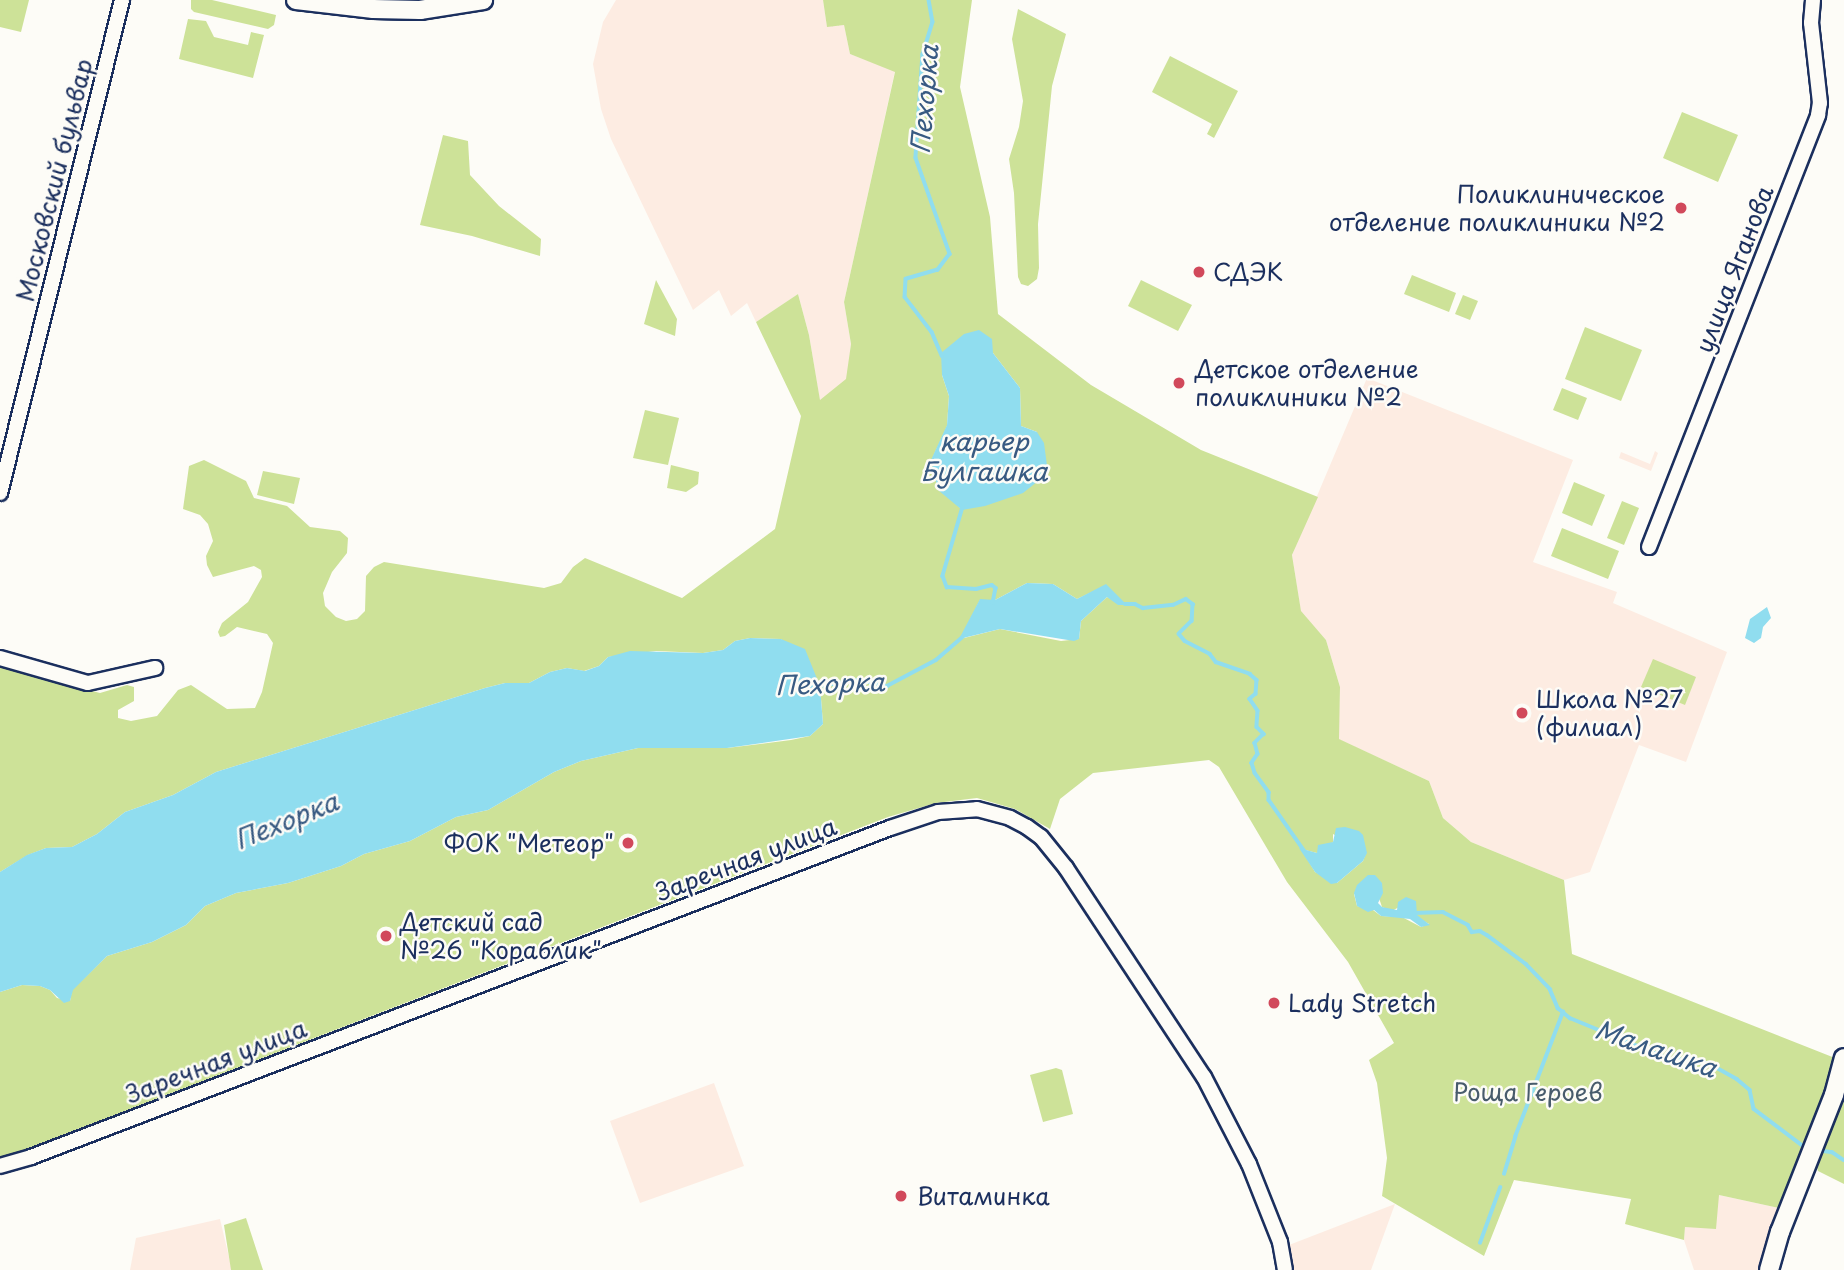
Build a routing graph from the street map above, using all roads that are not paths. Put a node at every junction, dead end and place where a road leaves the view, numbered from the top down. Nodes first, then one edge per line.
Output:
1 (122, 0) edge
2 (296, 0) edge
3 (483, 0) edge
4 (1813, 0) edge
5 (0, 493) edge
6 (1649, 547) dead end
7 (0, 658) edge
8 (155, 668) dead end
9 (1844, 1058) edge
10 (0, 1166) edge
11 (1286, 1270) edge
12 (1769, 1270) edge

1 - 5 street, Московский бульвар
2 - 3 main road
4 - 6 street, улица Яганова
7 - 8 street
9 - 12 main road
10 - 11 street, Заречная улица

